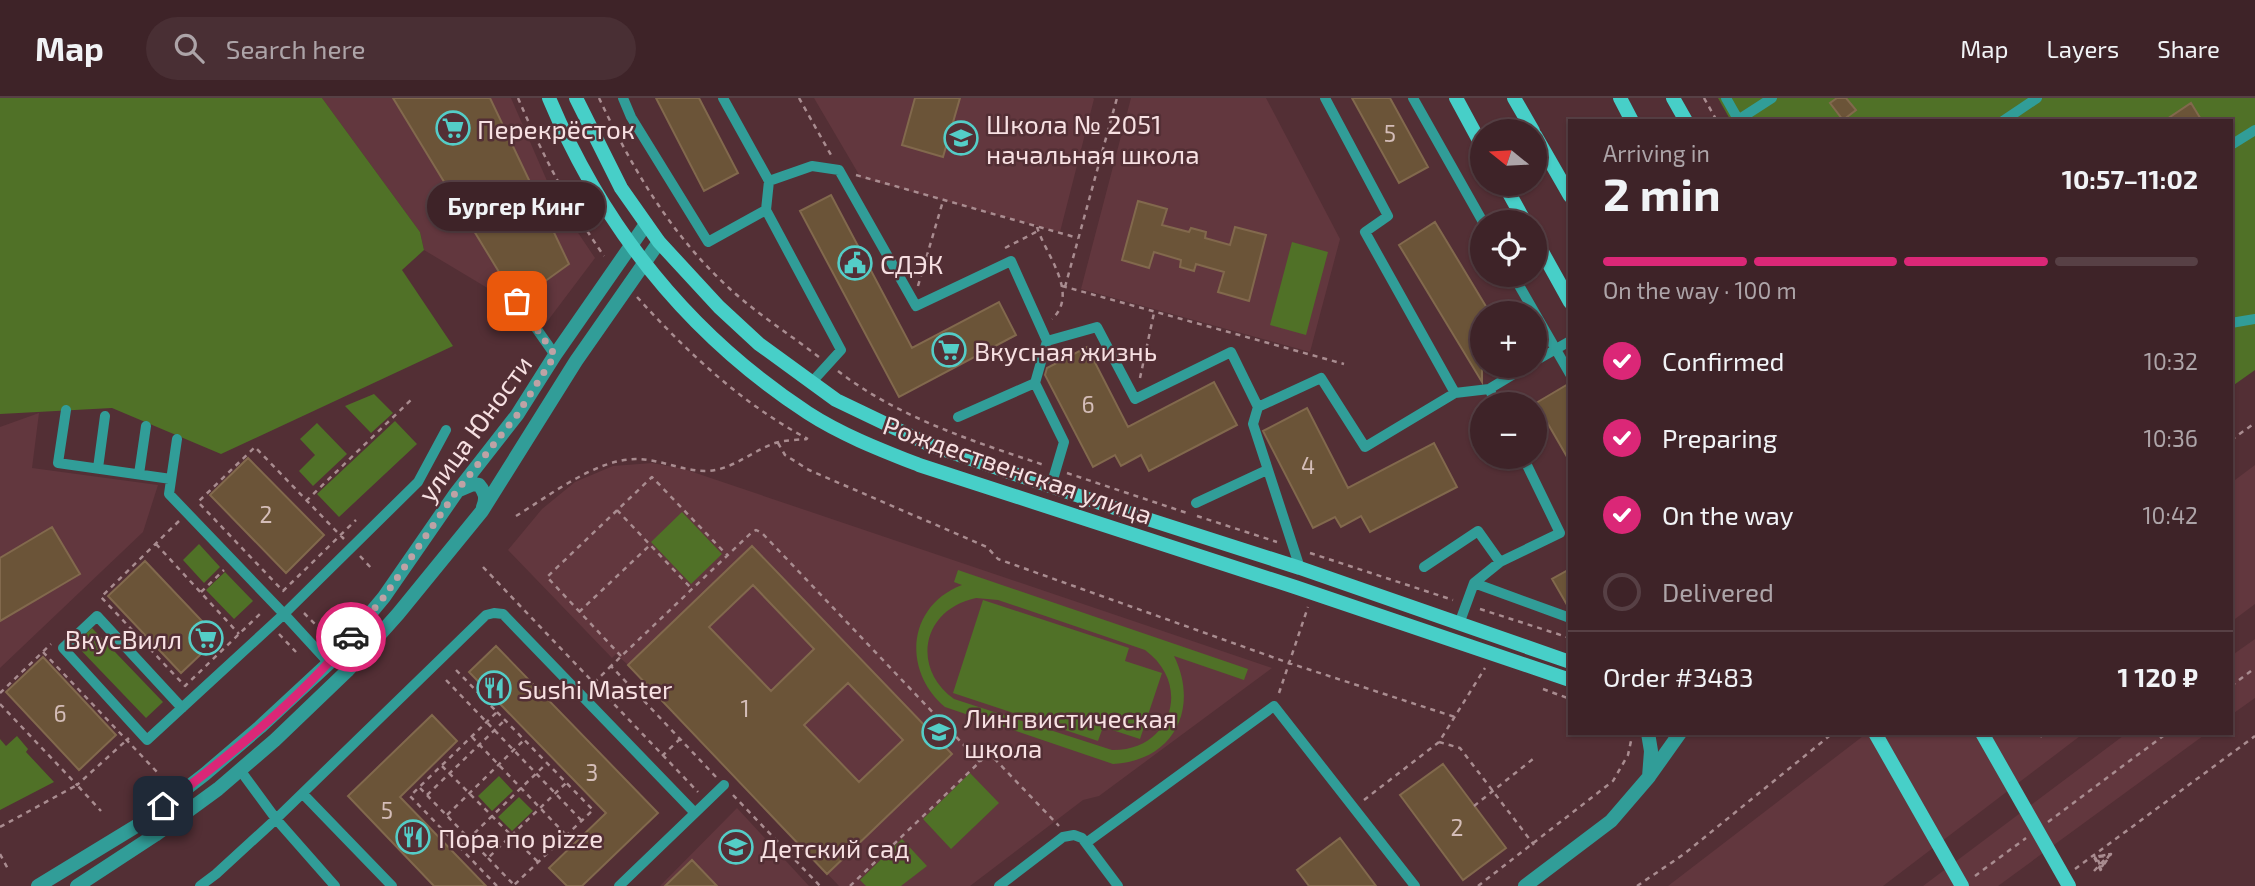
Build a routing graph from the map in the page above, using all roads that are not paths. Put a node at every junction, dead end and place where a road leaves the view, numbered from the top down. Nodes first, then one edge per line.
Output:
1 (549, 98) edge
2 (576, 98) edge
3 (622, 98) edge
4 (723, 98) edge
5 (1325, 98) edge
6 (1413, 98) edge
7 (1456, 98) edge
8 (1514, 98) edge
9 (1619, 98) edge
10 (1673, 98) edge
11 (1726, 98) edge
12 (1772, 98) edge
13 (2037, 98) edge
14 (1526, 119) edge
15 (1632, 119) edge
16 (1685, 119) edge
17 (1738, 119) edge
18 (1740, 119) edge
19 (2006, 119) edge
20 (1470, 124) edge
21 (2255, 130) edge
22 (2233, 144) edge
23 (1547, 156) edge
24 (769, 181) junction
25 (1568, 192) edge
26 (766, 210) junction
27 (1476, 210) edge
28 (646, 225) junction
29 (659, 242) junction
30 (631, 246) junction
31 (1547, 261) edge
32 (644, 263) junction
33 (1520, 287) edge
34 (1568, 298) edge
35 (517, 301) dead end
36 (2255, 319) edge
37 (2233, 323) edge
38 (1047, 341) junction
39 (1568, 342) edge
40 (1555, 348) junction
41 (1547, 353) edge
42 (555, 355) junction
43 (1568, 371) edge
44 (1507, 378) edge
45 (811, 383) junction
46 (1035, 383) junction
47 (1489, 389) junction
48 (1491, 392) edge
49 (1455, 393) junction
50 (1258, 407) junction
51 (66, 410) dead end
52 (105, 416) dead end
53 (958, 416) dead end
54 (146, 426) dead end
55 (446, 430) dead end
56 (177, 439) dead end
57 (98, 468) junction
58 (1528, 469) edge
59 (1267, 470) junction
60 (139, 474) junction
61 (171, 479) junction
62 (1051, 486) junction
63 (456, 492) junction
64 (1196, 503) dead end
65 (482, 511) junction
66 (1500, 562) junction
67 (1424, 567) dead end
68 (1300, 568) junction
69 (1474, 583) junction
70 (284, 614) junction
71 (1568, 617) edge
72 (1459, 624) junction
73 (1568, 661) edge
74 (329, 663) junction
75 (1568, 679) edge
76 (182, 708) junction
77 (1648, 735) edge
78 (1680, 735) edge
79 (1876, 735) edge
80 (1983, 735) edge
81 (240, 771) junction
82 (1648, 778) junction
83 (724, 785) road end
84 (303, 794) junction
85 (695, 813) junction
86 (276, 819) junction
87 (1086, 843) junction
88 (1967, 882) edge
89 (38, 886) edge
90 (77, 886) edge
91 (200, 886) edge
92 (335, 886) edge
93 (392, 886) edge
94 (619, 886) edge
95 (999, 886) edge
96 (1118, 886) edge
97 (1415, 886) edge
98 (1525, 886) edge
99 (2069, 886) edge

1 - 30 street, Рождественская улица
2 - 28 street, Рождественская улица
3 - 26 lane
4 - 24 lane
5 - 49 lane
6 - 27 lane
7 - 20 street
8 - 14 street
9 - 15 street
10 - 16 street
11 - 17 lane
12 - 18 lane
13 - 19 lane
21 - 22 lane
23 - 25 street
24 - 26 lane
24 - 38 lane
26 - 45 lane
28 - 29 street, Рождественская улица
28 - 30 street, улица Юности
29 - 32 street, улица Юности
29 - 45 street, Рождественская улица
30 - 32 street, Рождественская улица
30 - 42 street, улица Юности
31 - 34 street
32 - 65 street, улица Юности
32 - 75 street, Рождественская улица
33 - 40 lane
35 - 42 lane
36 - 37 lane
38 - 46 lane
38 - 50 lane
39 - 40 lane
40 - 41 lane
40 - 43 lane
42 - 63 street, улица Юности
44 - 47 lane
45 - 62 street, Рождественская улица
46 - 53 lane
46 - 62 lane
47 - 48 lane
47 - 49 lane
49 - 50 lane
50 - 59 lane
51 - 57 lane
52 - 57 lane
54 - 60 lane
55 - 70 lane
56 - 61 lane
57 - 60 lane
58 - 66 lane
59 - 64 lane
59 - 68 lane
60 - 61 lane
61 - 70 lane
62 - 68 street, Рождественская улица
63 - 65 street
63 - 74 street, улица Юности
65 - 81 street, улица Юности
66 - 67 lane
66 - 69 lane
68 - 72 street, Рождественская улица
69 - 71 lane
69 - 72 lane
70 - 74 lane
70 - 76 lane
72 - 73 street, Рождественская улица
74 - 89 street, улица Юности
76 - 76 lane
77 - 82 street
78 - 82 street
79 - 88 street, bridge
80 - 99 street, bridge
81 - 86 lane
81 - 90 street, улица Юности
82 - 98 street
83 - 85 lane
84 - 85 lane
84 - 86 lane
84 - 93 lane
85 - 94 lane
86 - 91 lane
86 - 92 lane
87 - 95 lane
87 - 96 lane
87 - 97 lane

